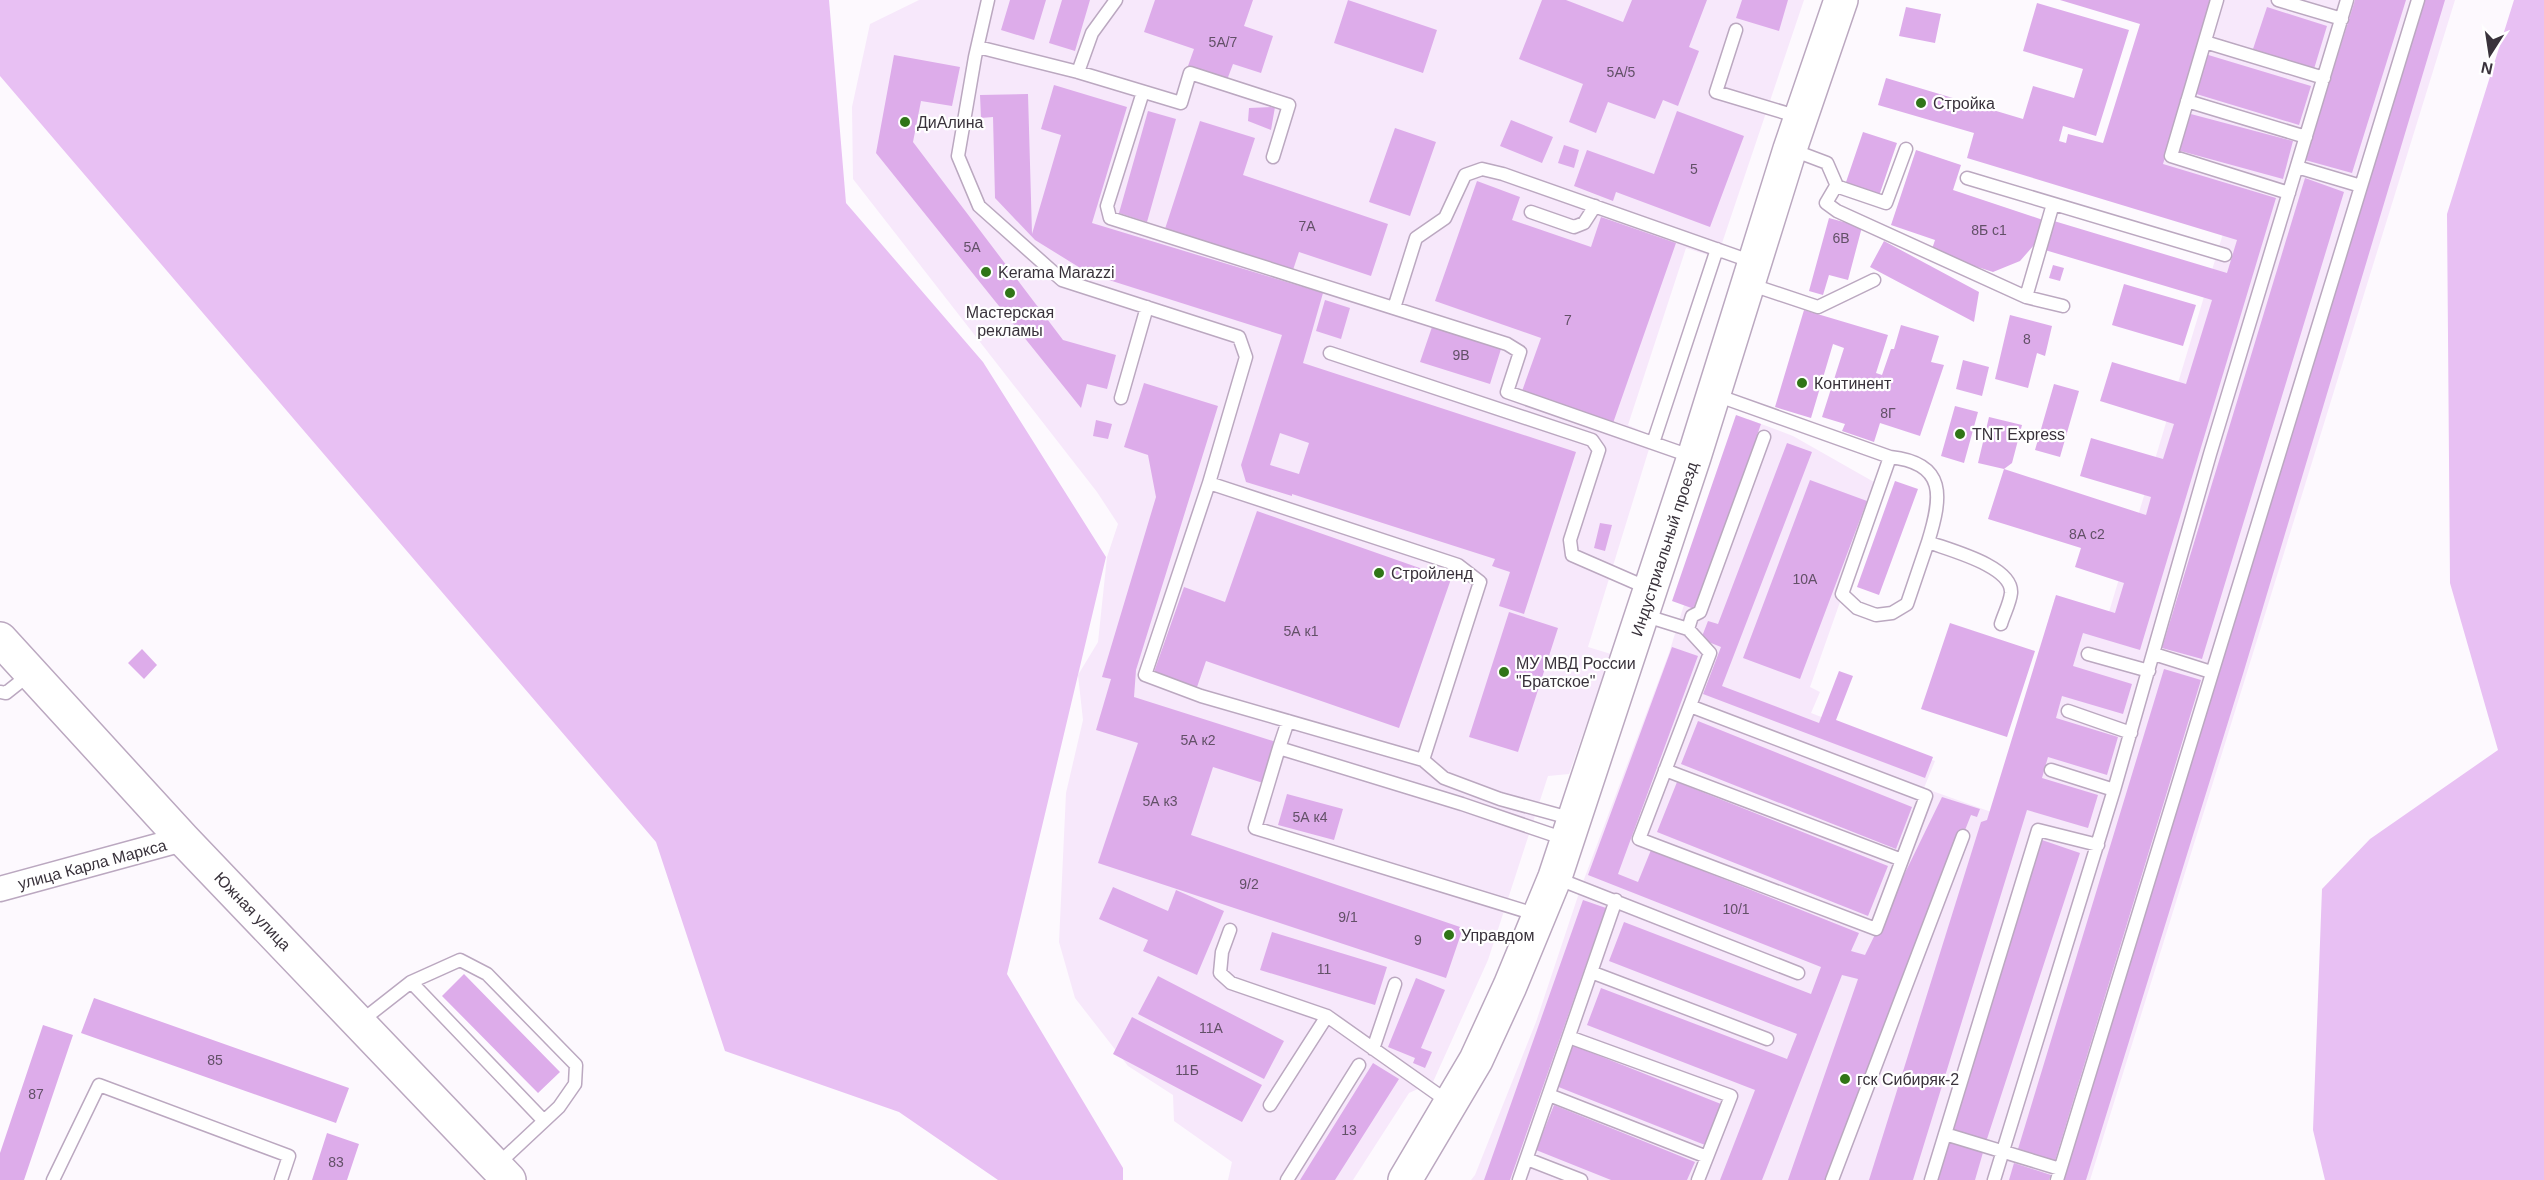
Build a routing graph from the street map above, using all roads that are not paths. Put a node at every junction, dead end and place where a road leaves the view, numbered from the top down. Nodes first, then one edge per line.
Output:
1 (988, 0) edge
2 (1116, 0) edge
3 (1842, 0) edge
4 (2217, 0) edge
5 (2278, 0) edge
6 (2347, 0) edge
7 (2418, 0) edge
8 (2342, 19) junction
9 (1736, 30) dead end
10 (2205, 42) junction
11 (978, 47) junction
12 (1078, 72) junction
13 (2324, 78) junction
14 (1143, 92) junction
15 (2187, 101) junction
16 (1801, 118) junction
17 (2306, 137) junction
18 (1790, 149) junction
19 (1906, 149) dead end
20 (1274, 157) dead end
21 (2297, 167) junction
22 (1967, 178) dead end
23 (1837, 186) junction
24 (2361, 186) junction
25 (2289, 193) junction
26 (2054, 204) junction
27 (1595, 206) junction
28 (1531, 212) dead end
29 (1717, 249) junction
30 (2225, 255) dead end
31 (1750, 273) junction
32 (1874, 280) dead end
33 (2026, 297) junction
34 (2063, 306) dead end
35 (1146, 307) junction
36 (1394, 308) junction
37 (1330, 353) dead end
38 (1715, 394) junction
39 (1121, 398) dead end
40 (1764, 437) dead end
41 (1653, 443) junction
42 (1890, 457) junction
43 (1694, 458) junction
44 (1209, 483) junction
45 (1928, 542) junction
46 (1646, 602) junction
47 (2001, 624) dead end
48 (1688, 629) junction
49 (0, 639) edge
50 (2088, 654) dead end
51 (2154, 654) junction
52 (2149, 671) junction
53 (2211, 672) junction
54 (31, 673) junction
55 (0, 692) edge
56 (1690, 706) junction
57 (2068, 711) dead end
58 (1288, 721) junction
59 (2132, 733) junction
60 (1279, 748) junction
61 (1423, 760) junction
62 (2051, 770) dead end
63 (1665, 771) junction
64 (1444, 778) junction
65 (2114, 790) junction
66 (1462, 804) junction
67 (1571, 830) junction
68 (1963, 836) dead end
69 (183, 839) junction
70 (2098, 845) junction
71 (1902, 860) junction
72 (1555, 877) junction
73 (0, 889) edge
74 (1616, 900) junction
75 (1540, 915) junction
76 (1230, 930) dead end
77 (1591, 972) junction
78 (1798, 973) dead end
79 (411, 982) junction
80 (1395, 984) dead end
81 (1327, 1016) junction
82 (360, 1023) junction
83 (1569, 1037) junction
84 (1767, 1039) dead end
85 (1373, 1049) junction
86 (1359, 1065) dead end
87 (1549, 1095) junction
88 (1451, 1104) junction
89 (1270, 1105) dead end
90 (544, 1120) junction
91 (1945, 1134) junction
92 (2002, 1152) junction
93 (1707, 1157) junction
94 (1527, 1159) junction
95 (502, 1173) edge
96 (1412, 1175) edge
97 (2058, 1175) edge
98 (53, 1180) edge
99 (281, 1180) edge
100 (1287, 1180) edge
101 (1519, 1180) edge
102 (1581, 1180) edge
103 (1698, 1180) edge
104 (1832, 1180) edge
105 (1931, 1180) edge
106 (1994, 1180) edge

1 - 11 lane
2 - 12 lane
3 - 16 street, Индустриальный проезд
4 - 10 lane
5 - 8 lane
6 - 8 lane
7 - 24 lane
8 - 13 lane
9 - 16 lane
10 - 13 lane
10 - 15 lane
11 - 12 lane
11 - 35 lane
12 - 14 lane
13 - 17 lane
14 - 20 lane
14 - 36 lane
15 - 17 lane
15 - 25 lane
16 - 18 street, Индустриальный проезд
17 - 21 lane
18 - 23 lane
18 - 31 street, Индустриальный проезд
19 - 23 lane
21 - 24 lane
21 - 25 lane
22 - 26 lane
23 - 33 lane
24 - 53 lane
25 - 51 lane
26 - 30 lane
26 - 33 lane
27 - 28 lane
27 - 29 lane
27 - 36 lane
29 - 31 lane
29 - 41 lane
31 - 32 lane
31 - 38 street, Индустриальный проезд
33 - 34 lane
35 - 39 lane
35 - 44 lane
36 - 41 lane
37 - 46 lane
38 - 42 lane
38 - 43 street, Индустриальный проезд
40 - 48 lane
41 - 43 lane
42 - 45 lane
42 - 45 lane
43 - 46 street, Индустриальный проезд
44 - 58 lane
44 - 61 lane
45 - 47 lane
46 - 48 lane
46 - 67 street, Индустриальный проезд
48 - 56 lane
49 - 54 street, Южная улица
50 - 52 lane
51 - 52 lane
51 - 53 lane
52 - 59 lane
53 - 97 lane
54 - 55 lane
54 - 69 street, Южная улица
56 - 63 lane
56 - 71 lane
57 - 59 lane
58 - 60 lane
58 - 61 lane
59 - 65 lane
60 - 66 lane
60 - 75 lane
61 - 64 lane
62 - 65 lane
63 - 71 lane
63 - 71 lane
64 - 66 lane
64 - 67 lane
65 - 70 lane
66 - 67 lane
67 - 72 street, Индустриальный проезд
68 - 104 lane
69 - 73 street, улица Карла Маркса
69 - 82 street, Южная улица
70 - 91 lane
70 - 92 lane
72 - 74 lane
72 - 75 street, Индустриальный проезд
74 - 77 lane
74 - 78 lane
75 - 88 street, Индустриальный проезд
76 - 81 lane
77 - 83 lane
77 - 84 lane
79 - 82 lane
79 - 90 lane
79 - 90 lane
80 - 85 lane
81 - 85 lane
81 - 89 lane
82 - 95 street, Южная улица
83 - 87 lane
83 - 93 lane
85 - 88 lane
86 - 100 lane
87 - 93 lane
87 - 94 lane
88 - 96 street, Индустриальный проезд
90 - 95 lane
91 - 92 lane
91 - 105 lane
92 - 97 lane
92 - 106 lane
93 - 103 lane
94 - 101 lane
94 - 102 lane
98 - 99 lane

